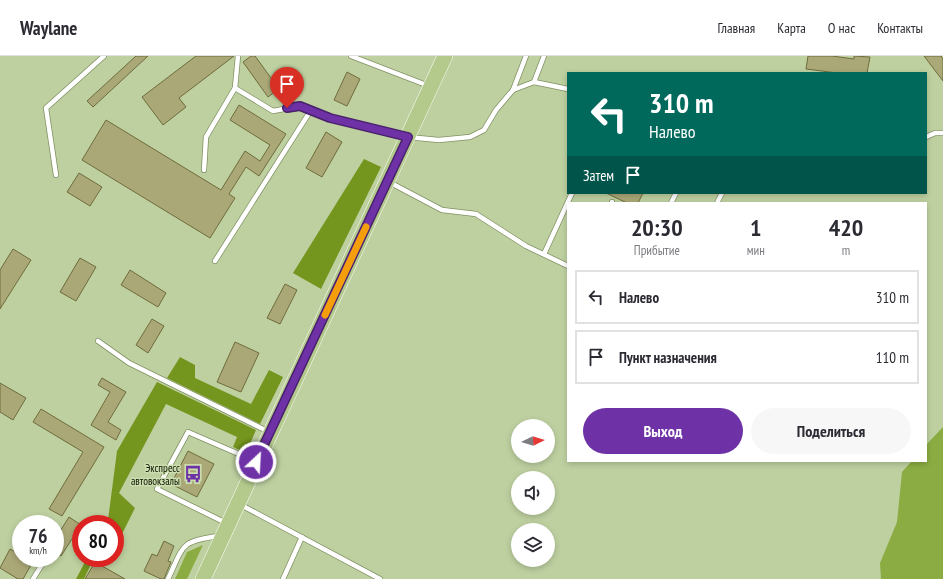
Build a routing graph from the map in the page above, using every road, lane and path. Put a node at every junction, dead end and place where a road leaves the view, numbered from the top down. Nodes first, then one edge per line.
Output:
1 (104, 56) edge
2 (238, 56) edge
3 (351, 56) edge
4 (445, 56) edge
5 (526, 56) edge
6 (544, 56) edge
7 (534, 82) junction
8 (430, 86) junction
9 (235, 88) junction
10 (567, 89) edge
11 (513, 90) junction
12 (311, 110) junction
13 (943, 134) edge
14 (927, 136) edge
15 (408, 137) junction
16 (204, 170) dead end
17 (56, 175) dead end
18 (387, 181) junction
19 (567, 204) edge
20 (544, 254) junction
21 (215, 261) dead end
22 (567, 266) edge
23 (98, 341) dead end
24 (270, 432) junction
25 (256, 462) junction
26 (237, 503) junction
27 (225, 529) junction
28 (302, 537) junction
29 (40, 567) edge
30 (33, 579) edge
31 (168, 579) edge
32 (203, 579) edge
33 (283, 579) edge
34 (380, 579) edge

1 - 17 lane
2 - 9 lane
3 - 8 lane
4 - 8 highway
5 - 11 lane
6 - 7 lane
7 - 10 lane
7 - 11 lane
8 - 15 highway
9 - 12 lane
9 - 16 lane
11 - 15 lane
12 - 15 lane
12 - 21 lane
13 - 14 lane
15 - 18 highway
18 - 20 lane
18 - 24 highway
19 - 20 lane
20 - 22 lane
23 - 24 lane
24 - 25 highway
25 - 26 highway
25 - 27 lane
26 - 27 highway
26 - 28 lane
27 - 31 lane
27 - 32 highway
28 - 33 lane
28 - 34 lane
29 - 30 lane

